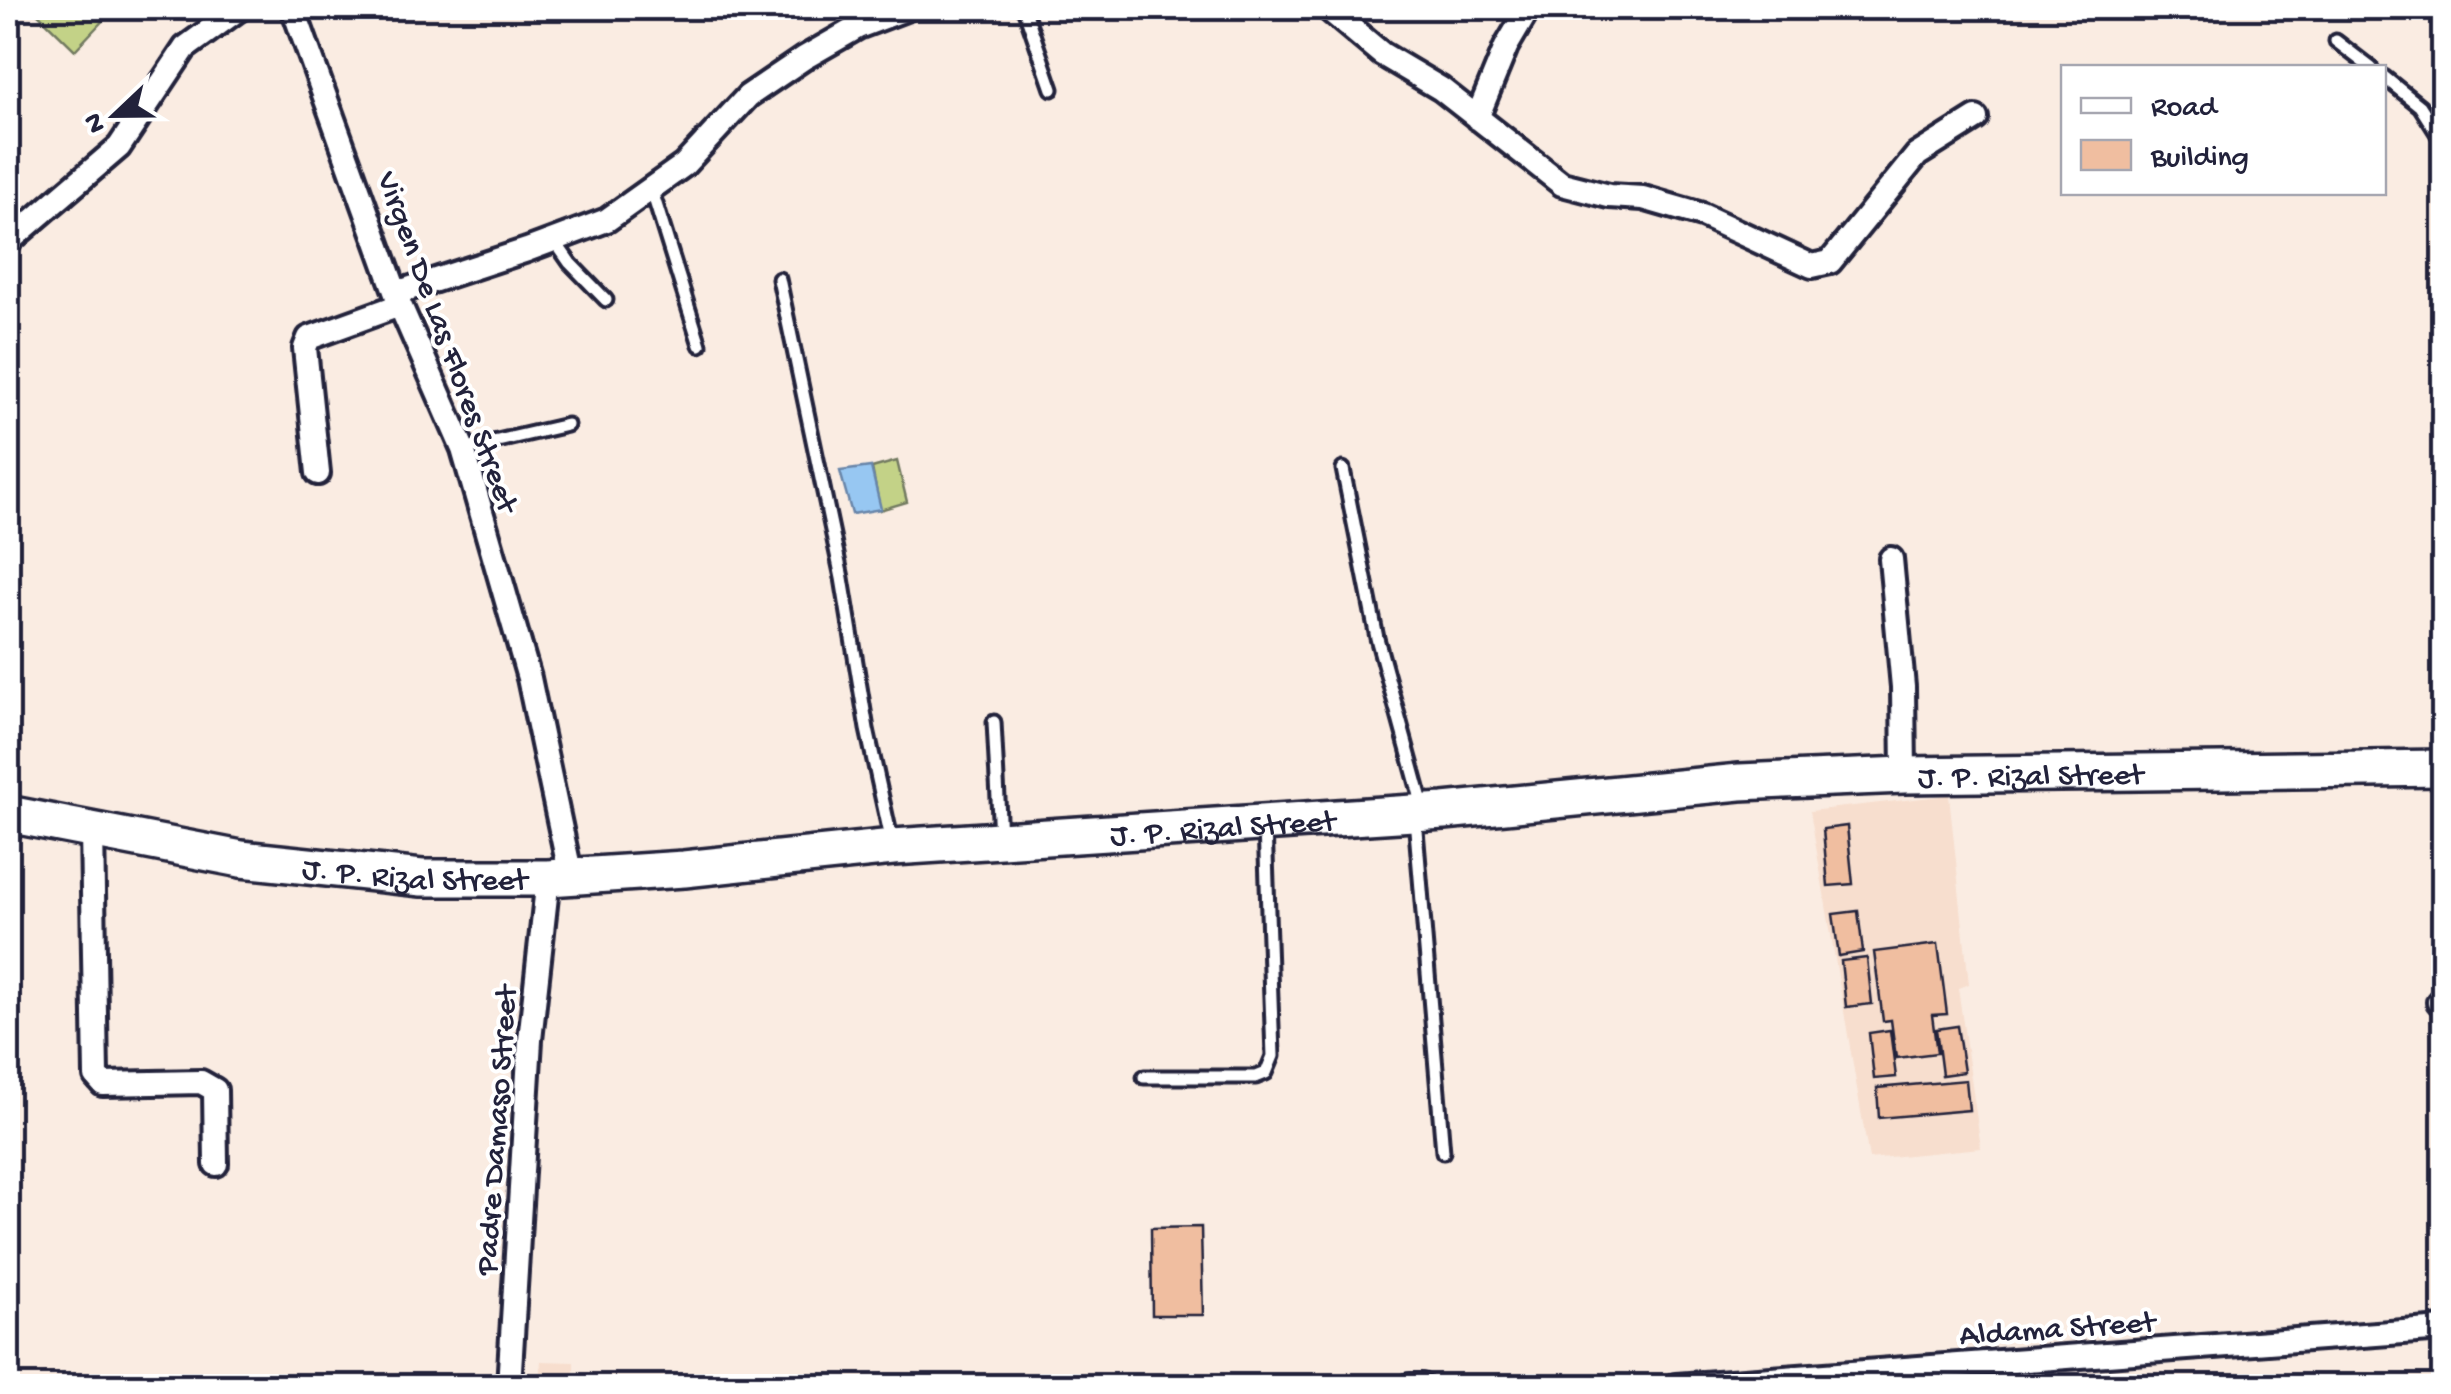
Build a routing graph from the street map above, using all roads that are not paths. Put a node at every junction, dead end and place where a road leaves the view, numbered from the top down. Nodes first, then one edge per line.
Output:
1 (240, 8) edge
2 (293, 8) edge
3 (908, 8) edge
4 (1024, 8) edge
5 (1529, 8) edge
6 (1333, 9) edge
7 (2336, 40) dead end
8 (2367, 65) edge
9 (2386, 79) edge
10 (1052, 89) dead end
11 (1477, 118) junction
12 (1976, 118) dead end
13 (2444, 144) edge
14 (651, 188) junction
15 (554, 240) junction
16 (8, 242) edge
17 (779, 279) dead end
18 (398, 298) junction
19 (606, 300) dead end
20 (700, 345) dead end
21 (567, 425) dead end
22 (463, 450) junction
23 (1343, 469) dead end
24 (318, 474) dead end
25 (1891, 560) dead end
26 (994, 722) dead end
27 (2444, 768) edge
28 (1904, 775) junction
29 (1420, 813) junction
30 (8, 814) edge
31 (1264, 822) junction
32 (92, 830) junction
33 (1000, 840) junction
34 (892, 847) junction
35 (560, 878) junction
36 (1144, 1077) dead end
37 (1444, 1152) dead end
38 (216, 1164) dead end
39 (2444, 1328) edge
40 (509, 1386) edge
41 (1676, 1386) edge

1 - 16 street
2 - 18 street, Virgen De Las Flores Street
3 - 14 street
4 - 10 lane
5 - 11 street
6 - 11 street
7 - 8 lane
9 - 13 lane
11 - 12 street
14 - 15 street
14 - 20 lane
15 - 18 street
15 - 19 lane
17 - 34 lane
18 - 22 street, Virgen De Las Flores Street
18 - 24 street
21 - 22 lane
22 - 35 street, Virgen De Las Flores Street
23 - 29 lane
25 - 28 street
26 - 33 lane
27 - 28 main road, J. P. Rizal Street
28 - 29 main road, J. P. Rizal Street
29 - 31 main road, J. P. Rizal Street
29 - 37 lane
30 - 32 main road, J. P. Rizal Street
31 - 33 main road, J. P. Rizal Street
31 - 36 lane
32 - 35 main road, J. P. Rizal Street
32 - 38 street
33 - 34 main road, J. P. Rizal Street
34 - 35 main road, J. P. Rizal Street
35 - 40 street, Padre Damaso Street
39 - 41 street, Aldama Street

